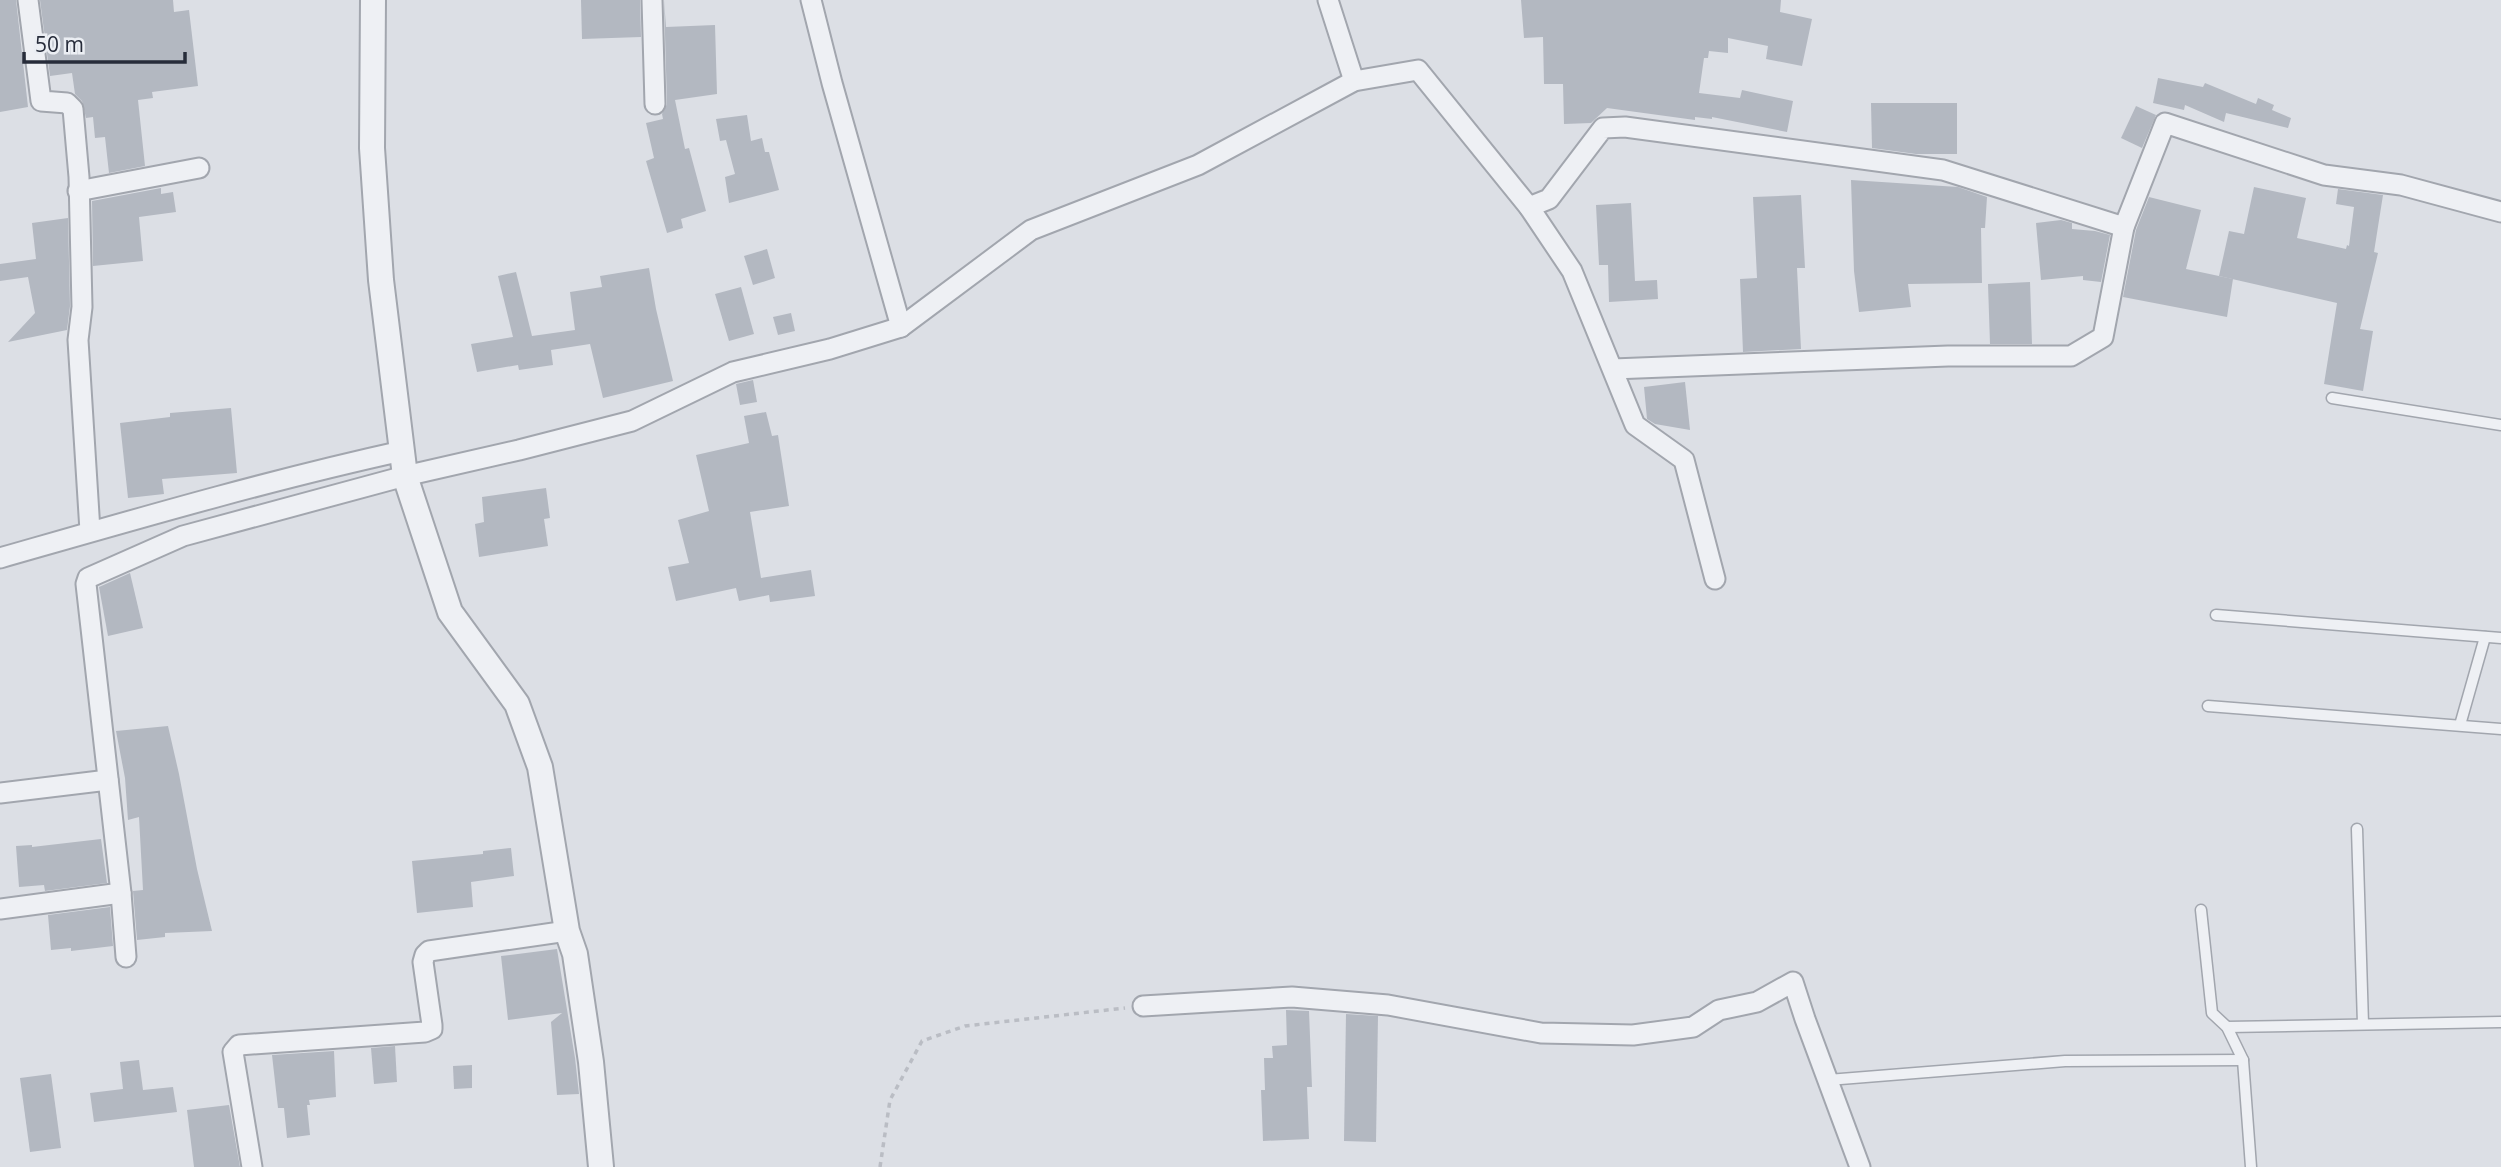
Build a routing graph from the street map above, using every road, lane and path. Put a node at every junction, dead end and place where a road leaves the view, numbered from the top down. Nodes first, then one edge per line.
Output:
1 (28, 0) edge
2 (373, 0) edge
3 (652, 0) edge
4 (811, 0) edge
5 (1328, 0) edge
6 (1354, 81) junction
7 (656, 104) dead end
8 (200, 168) dead end
9 (78, 191) junction
10 (1529, 207) junction
11 (2501, 212) edge
12 (2124, 227) junction
13 (901, 327) junction
14 (1613, 369) junction
15 (2332, 398) dead end
16 (2501, 425) edge
17 (402, 451) junction
18 (405, 476) junction
19 (90, 531) junction
20 (0, 558) edge
21 (1715, 579) dead end
22 (2216, 615) dead end
23 (2485, 637) junction
24 (2501, 638) edge
25 (2208, 706) dead end
26 (2460, 725) junction
27 (2501, 729) edge
28 (108, 780) junction
29 (0, 793) edge
30 (2357, 829) dead end
31 (121, 893) junction
32 (0, 909) edge
33 (2201, 910) dead end
34 (567, 930) junction
35 (126, 957) dead end
36 (1143, 1006) joint
37 (2501, 1023) edge
38 (2363, 1024) junction
39 (2227, 1027) junction
40 (2243, 1059) junction
41 (1828, 1080) junction
42 (252, 1167) edge
43 (601, 1167) edge
44 (880, 1167) edge
45 (1860, 1167) edge
46 (2251, 1167) edge

1 - 9 street
2 - 17 street
3 - 7 street
4 - 13 street
5 - 6 street
6 - 10 street
6 - 13 street
8 - 9 street
9 - 19 street
10 - 12 street
10 - 14 street
11 - 12 street
12 - 14 street
13 - 18 street
14 - 21 street
15 - 16 lane
17 - 18 street
17 - 19 street
18 - 28 street
18 - 34 street
19 - 20 street
22 - 23 lane
23 - 24 lane
23 - 26 lane
25 - 26 lane
26 - 27 lane
28 - 29 street
28 - 31 street
30 - 38 lane
31 - 32 street
31 - 35 street
33 - 39 lane
34 - 42 street
34 - 43 street
36 - 41 street
36 - 44 path
37 - 38 lane
38 - 39 lane
39 - 40 lane
40 - 41 lane
40 - 46 lane
41 - 45 street

